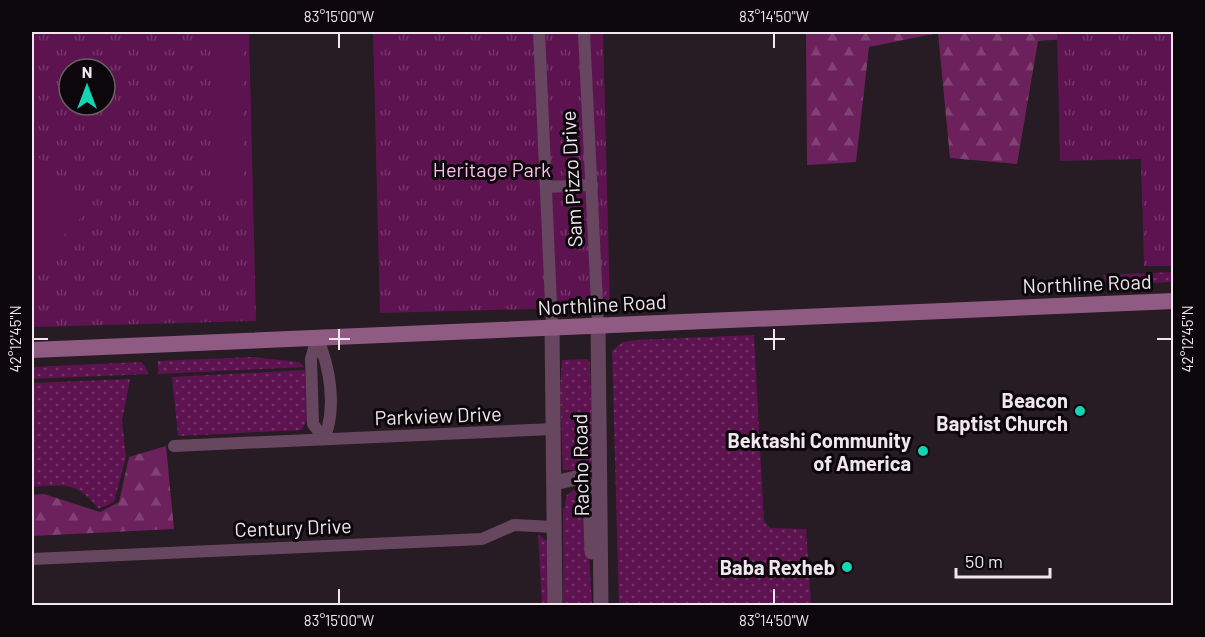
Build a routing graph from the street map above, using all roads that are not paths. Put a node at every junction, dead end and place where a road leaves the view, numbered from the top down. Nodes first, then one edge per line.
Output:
1 (539, 32) edge
2 (584, 32) edge
3 (592, 184) junction
4 (546, 187) junction
5 (1173, 301) edge
6 (598, 325) junction
7 (552, 326) junction
8 (317, 337) junction
9 (32, 350) edge
10 (554, 429) junction
11 (324, 439) junction
12 (174, 446) dead end
13 (554, 483) junction
14 (554, 527) junction
15 (32, 559) edge
16 (555, 606) edge
17 (596, 606) edge
18 (601, 606) edge

1 - 4 street, Sam Pizzo Drive
2 - 3 street, Sam Pizzo Drive
3 - 4 street
3 - 6 street, Sam Pizzo Drive
4 - 7 street, Sam Pizzo Drive
5 - 6 main road, Northline Road
6 - 7 main road, Northline Road
6 - 18 street, Racho Road
7 - 8 main road, Northline Road
7 - 10 street, Racho Road
8 - 9 main road, Northline Road
8 - 11 street
8 - 11 street
10 - 11 street, Parkview Drive
10 - 13 street, Racho Road
11 - 12 street, Parkview Drive
13 - 14 street, Racho Road
13 - 17 street
14 - 15 street, Century Drive
14 - 16 street, Racho Road

